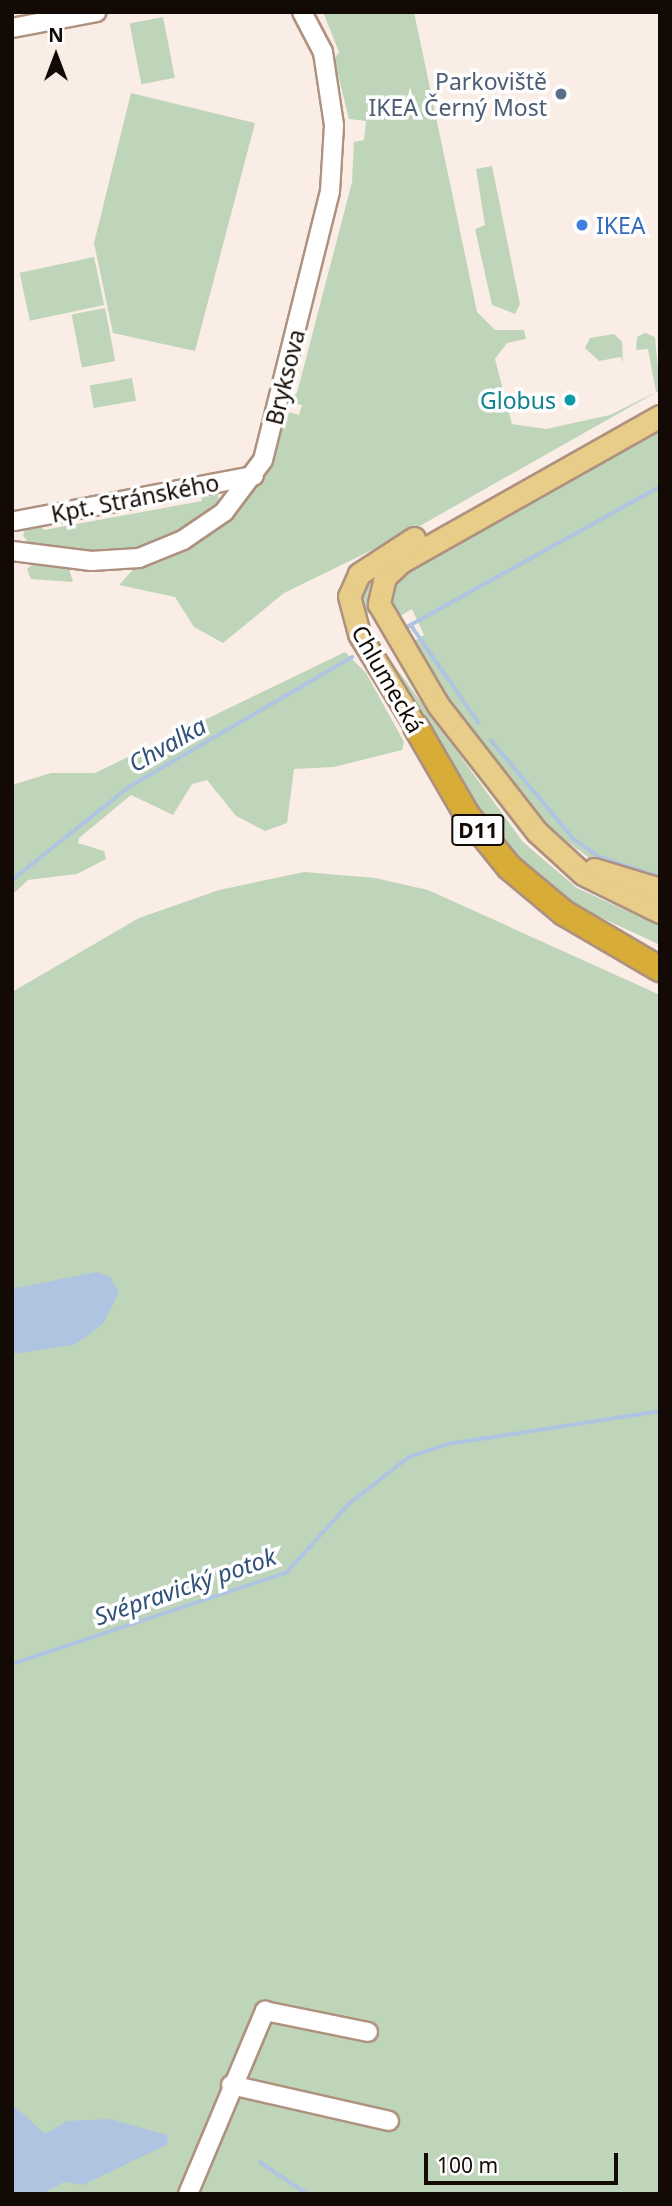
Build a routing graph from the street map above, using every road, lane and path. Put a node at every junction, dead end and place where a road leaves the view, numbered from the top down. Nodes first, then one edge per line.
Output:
1 (97, 12) edge
2 (302, 12) edge
3 (12, 27) edge
4 (660, 402) edge
5 (660, 416) edge
6 (254, 475) junction
7 (14, 516) edge
8 (13, 551) edge
9 (416, 727) joint
10 (519, 809) junction
11 (660, 889) edge
12 (660, 912) edge
13 (564, 913) junction
14 (660, 952) edge
15 (660, 969) edge
16 (368, 2032) dead end
17 (231, 2085) junction
18 (389, 2121) dead end
19 (188, 2194) edge

1 - 3 street
2 - 6 street, Bryksova
4 - 9 main road, Chlumecká
5 - 10 main road, Chlumecká
6 - 7 street, Kpt. Stránského
6 - 8 street, Bryksova
7 - 8 street, Kpt. Stránského
9 - 13 highway, Chlumecká / D11
10 - 11 main road
10 - 12 main road
13 - 14 highway, D11
13 - 15 highway
16 - 17 street
17 - 18 street
17 - 19 street

